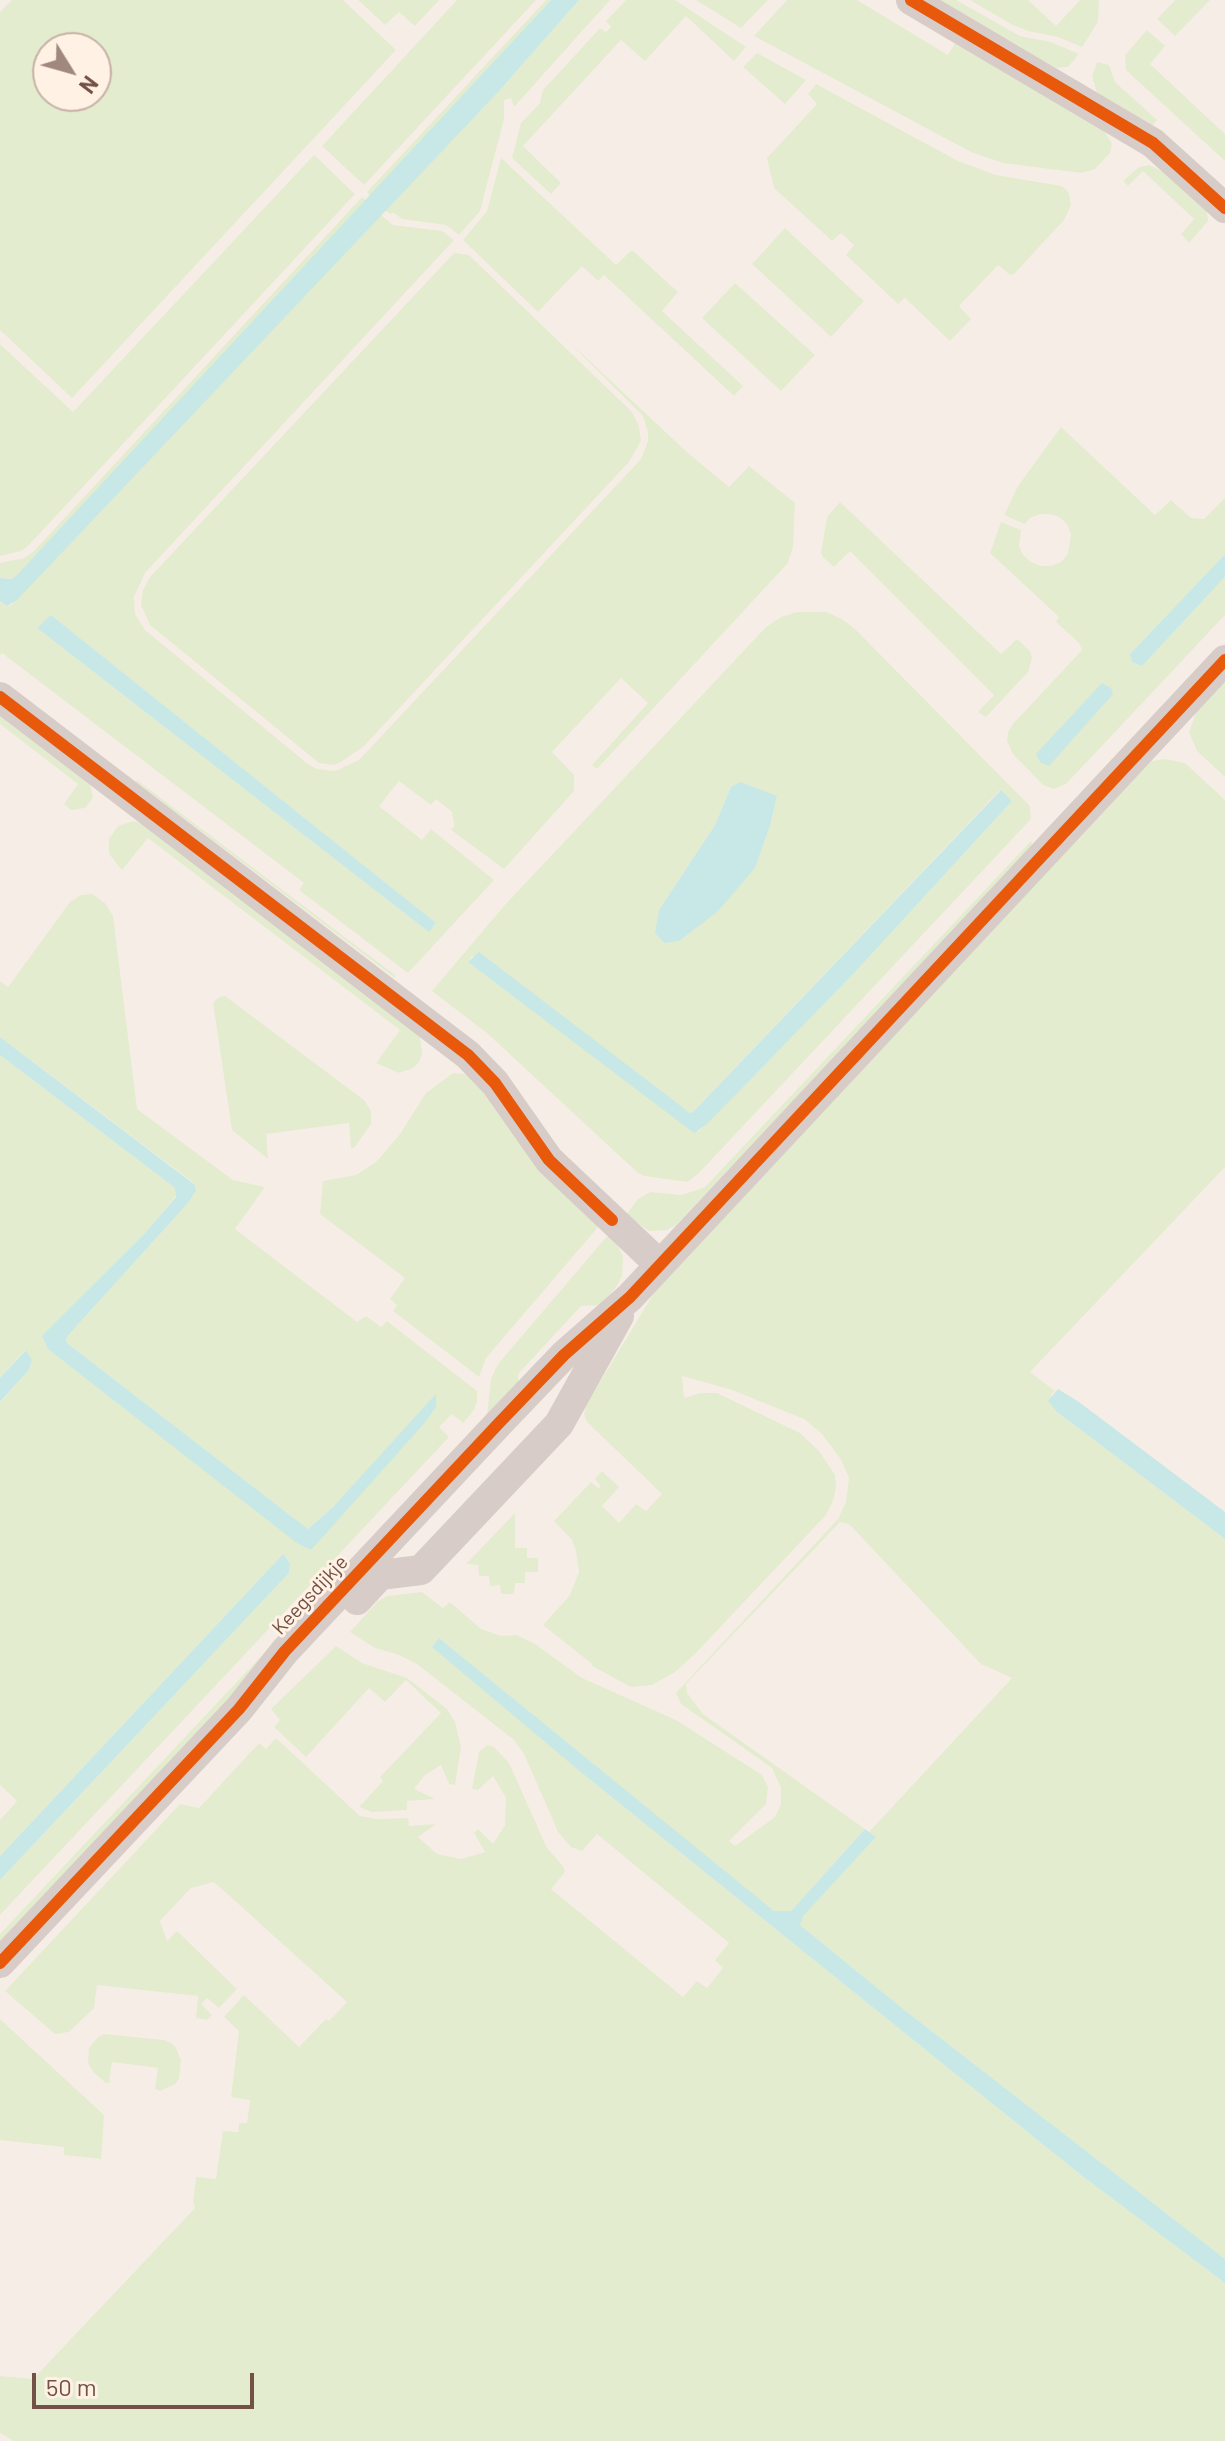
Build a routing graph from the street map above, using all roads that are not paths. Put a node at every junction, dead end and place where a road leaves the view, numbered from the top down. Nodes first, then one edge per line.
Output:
1 (911, 0) edge
2 (1225, 208) edge
3 (1225, 660) edge
4 (0, 697) edge
5 (659, 1264) junction
6 (630, 1297) junction
7 (239, 1709) junction
8 (0, 1963) edge

1 - 2 street
3 - 5 street, Keegsdijkje
4 - 5 street
5 - 6 street, Keegsdijkje
6 - 7 street, Keegsdijkje
6 - 7 street, Keegsdijkje
7 - 8 street, Keegsdijkje

